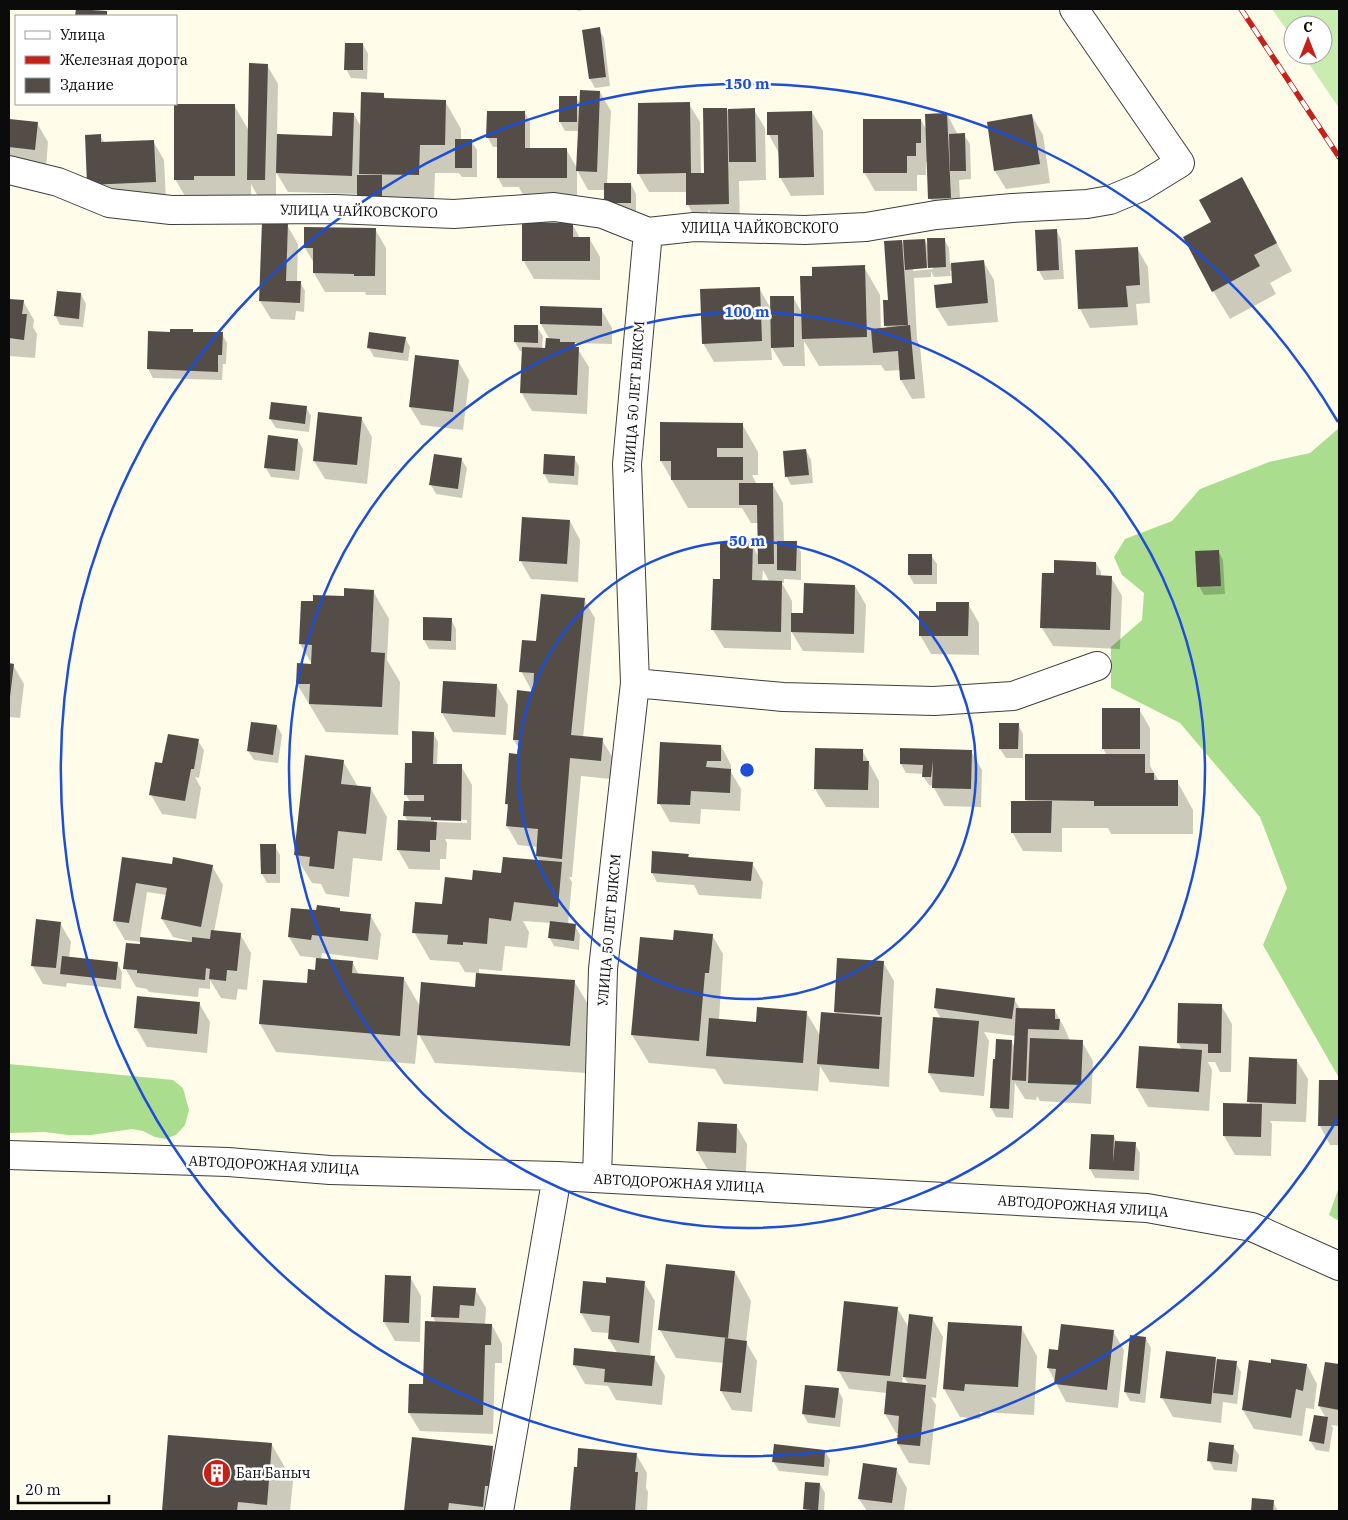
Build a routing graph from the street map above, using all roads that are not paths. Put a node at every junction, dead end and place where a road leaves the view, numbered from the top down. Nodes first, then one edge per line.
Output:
1 (1074, 9) edge
2 (9, 170) edge
3 (648, 232) junction
4 (1097, 666) dead end
5 (635, 683) junction
6 (9, 1155) edge
7 (557, 1176) junction
8 (597, 1178) junction
9 (1339, 1266) edge
10 (499, 1511) edge

1 - 3 street, УЛИЦА ЧАЙКОВСКОГО
2 - 3 street, УЛИЦА ЧАЙКОВСКОГО
3 - 5 street, УЛИЦА 50 ЛЕТ ВЛКСМ
4 - 5 street
5 - 8 street, УЛИЦА 50 ЛЕТ ВЛКСМ
6 - 7 street, АВТОДОРОЖНАЯ УЛИЦА
7 - 8 street, АВТОДОРОЖНАЯ УЛИЦА
7 - 10 street
8 - 9 street, АВТОДОРОЖНАЯ УЛИЦА

